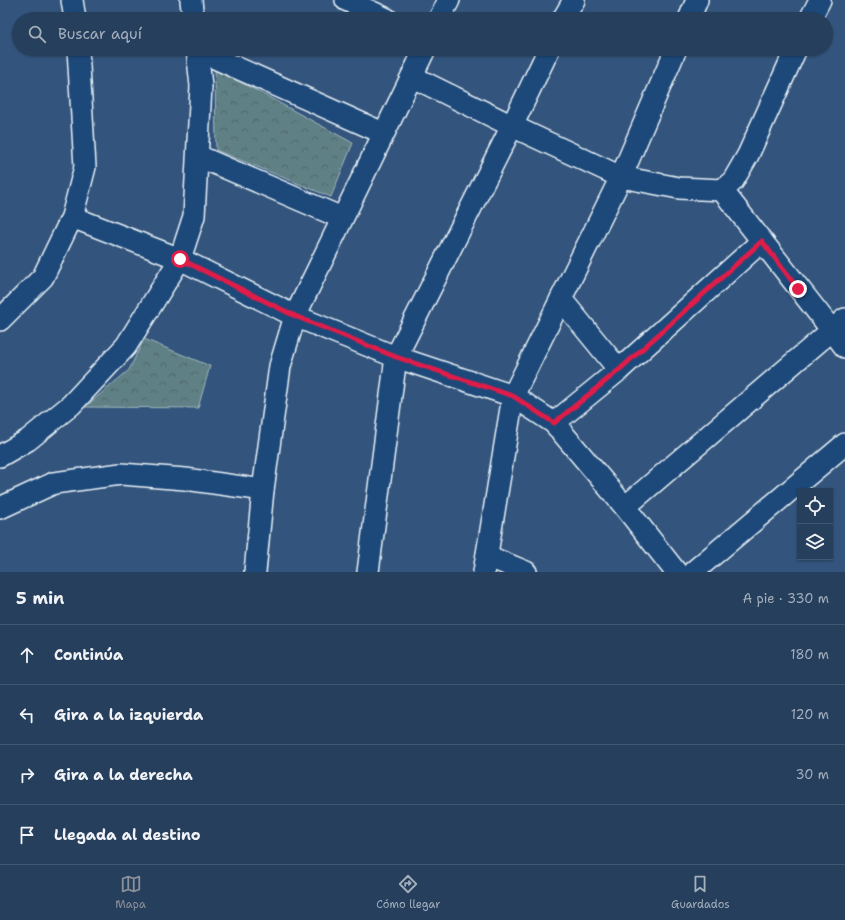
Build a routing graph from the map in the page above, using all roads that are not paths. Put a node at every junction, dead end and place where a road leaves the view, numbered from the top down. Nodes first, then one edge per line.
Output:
1 (72, 0) edge
2 (191, 0) edge
3 (346, 0) edge
4 (449, 0) edge
5 (574, 0) edge
6 (697, 0) edge
7 (820, 0) edge
8 (74, 12) edge
9 (192, 12) edge
10 (372, 12) edge
11 (443, 12) edge
12 (567, 12) edge
13 (692, 12) edge
14 (814, 12) edge
15 (78, 56) edge
16 (198, 56) edge
17 (212, 56) edge
18 (422, 56) edge
19 (545, 56) edge
20 (673, 56) edge
21 (793, 56) edge
22 (412, 77) junction
23 (512, 126) junction
24 (383, 133) junction
25 (198, 156) junction
26 (621, 177) junction
27 (722, 190) junction
28 (72, 217) junction
29 (342, 218) junction
30 (762, 241) junction
31 (180, 259) junction
32 (561, 299) junction
33 (295, 316) junction
34 (0, 320) edge
35 (838, 325) edge
36 (845, 347) edge
37 (396, 357) junction
38 (619, 370) junction
39 (513, 396) junction
40 (554, 423) junction
41 (845, 444) edge
42 (0, 456) edge
43 (263, 490) junction
44 (625, 507) junction
45 (0, 508) edge
46 (485, 564) edge
47 (255, 572) edge
48 (368, 572) edge
49 (526, 572) edge
50 (676, 572) edge
51 (693, 572) edge

1 - 8 street
2 - 9 street
3 - 10 street
4 - 11 street
5 - 12 street
6 - 13 street
7 - 14 street
15 - 28 street
16 - 25 street
17 - 24 street
18 - 22 street
19 - 23 street
20 - 26 street
21 - 27 street
22 - 23 street
22 - 24 street
23 - 26 street
23 - 37 street
24 - 29 street
25 - 29 street
25 - 31 street
26 - 27 street
26 - 32 street
27 - 30 street
28 - 31 street
28 - 34 street
29 - 33 street
30 - 35 street
30 - 38 street
31 - 33 street
31 - 42 street
32 - 38 street
32 - 39 street
33 - 37 street
33 - 43 street
35 - 36 street
35 - 44 street
37 - 39 street
37 - 48 street
38 - 40 street
39 - 40 street
39 - 46 street
40 - 44 street
41 - 51 street
43 - 45 street
43 - 47 street
44 - 50 street
46 - 49 street

